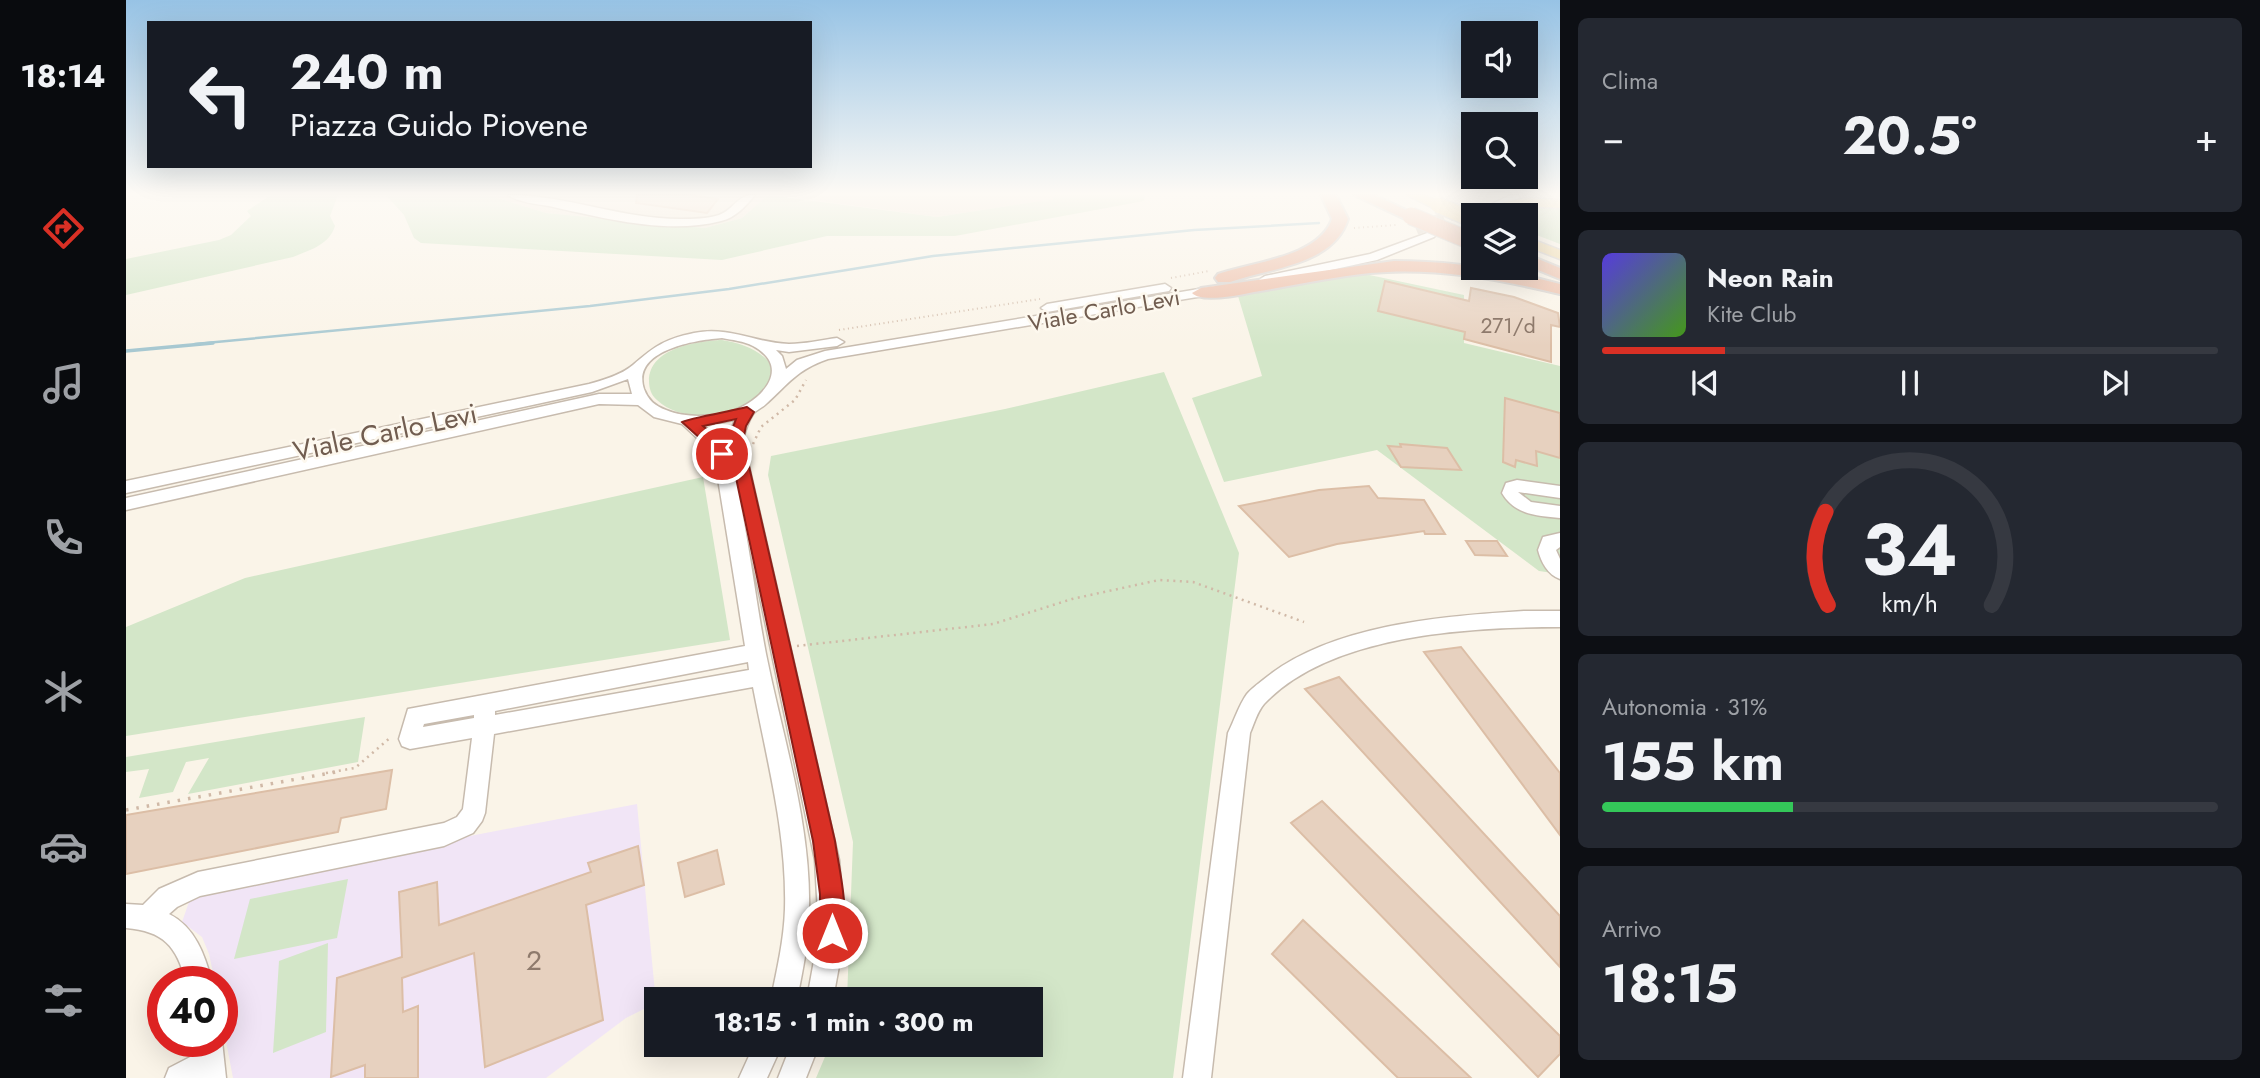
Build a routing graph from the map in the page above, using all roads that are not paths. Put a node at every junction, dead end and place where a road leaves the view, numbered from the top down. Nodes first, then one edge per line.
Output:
1 (1324, 245) edge
2 (1365, 245) edge
3 (1402, 245) tunnel mouth
4 (1539, 245) edge
5 (1560, 255) edge
6 (1538, 256) edge
7 (1560, 265) edge
8 (1538, 267) edge
9 (1560, 277) edge
10 (1224, 278) junction
11 (1560, 289) edge
12 (1201, 293) junction
13 (759, 343) junction
14 (640, 367) junction
15 (779, 382) junction
16 (642, 401) junction
17 (747, 412) junction
18 (689, 422) junction
19 (126, 487) edge
20 (1560, 492) edge
21 (126, 504) edge
22 (1560, 513) edge
23 (1560, 540) edge
24 (1560, 572) edge
25 (1560, 619) edge
26 (756, 652) junction
27 (761, 677) junction
28 (484, 715) junction
29 (412, 727) road end
30 (136, 917) edge
31 (195, 966) edge
32 (786, 987) edge
33 (822, 987) edge
34 (763, 1057) edge
35 (800, 1057) edge
36 (210, 1060) edge
37 (179, 1078) edge
38 (753, 1078) edge
39 (792, 1078) edge
40 (1197, 1078) edge

1 - 10 highway
2 - 10 street, Viale Carlo Levi
3 - 12 street, Viale Carlo Levi
4 - 5 main road
6 - 7 highway
8 - 9 highway
10 - 13 street, Viale Carlo Levi
11 - 12 highway
12 - 15 street, Viale Carlo Levi
13 - 14 street
13 - 15 street
14 - 16 street
14 - 19 street, Viale Carlo Levi
15 - 17 street
16 - 18 street
16 - 21 street, Viale Carlo Levi
17 - 18 street
17 - 33 street
18 - 26 street
20 - 22 street
23 - 24 street
25 - 40 street
26 - 27 street
26 - 28 street
27 - 28 street
27 - 32 street
28 - 29 street
28 - 30 street
30 - 31 street
34 - 38 street
35 - 39 street
36 - 37 street

